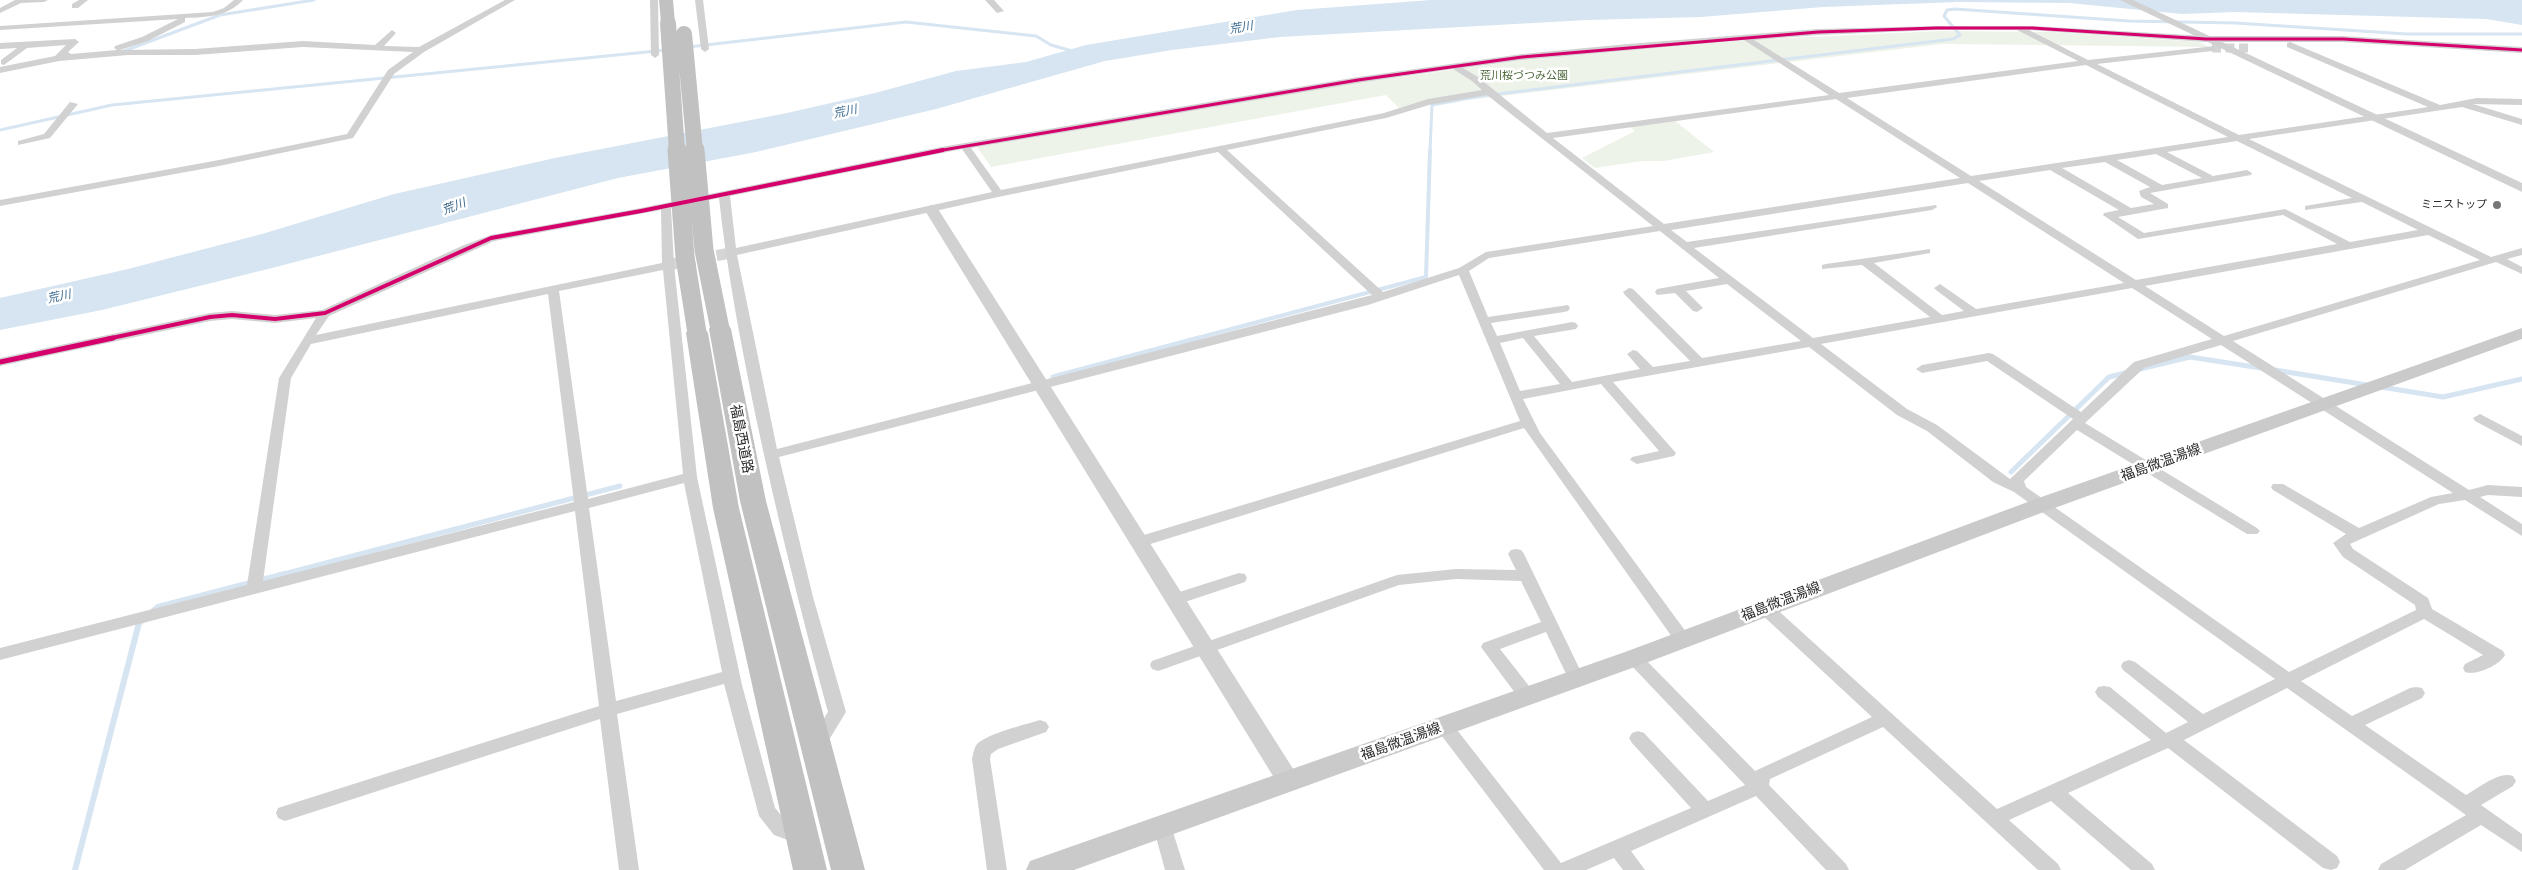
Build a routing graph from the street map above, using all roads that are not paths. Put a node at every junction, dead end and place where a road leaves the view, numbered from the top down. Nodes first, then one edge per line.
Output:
1 (44, 0) edge
2 (84, 0) edge
3 (239, 0) edge
4 (511, 0) edge
5 (654, 0) edge
6 (666, 0) edge
7 (699, 0) edge
8 (989, 0) edge
9 (2125, 0) edge
10 (19, 1) edge
11 (75, 6) dead end
12 (0, 11) edge
13 (1000, 11) dead end
14 (195, 15) junction
15 (0, 28) edge
16 (2018, 28) junction
17 (392, 34) dead end
18 (1744, 37) junction
19 (2330, 39) junction
20 (2207, 42) junction
21 (2290, 45) junction
22 (0, 46) edge
23 (24, 46) junction
24 (378, 47) junction
25 (2248, 48) tunnel mouth
26 (705, 49) dead end
27 (421, 50) junction
28 (2522, 50) edge
29 (655, 55) dead end
30 (2088, 63) junction
31 (2, 66) edge
32 (1455, 67) junction
33 (1489, 92) junction
34 (1836, 96) junction
35 (2522, 102) edge
36 (74, 104) dead end
37 (2462, 104) junction
38 (2439, 108) junction
39 (2374, 118) junction
40 (2522, 122) edge
41 (1544, 136) junction
42 (2238, 138) junction
43 (21, 143) dead end
44 (965, 146) junction
45 (1220, 149) junction
46 (2158, 151) junction
47 (2106, 158) junction
48 (2052, 167) junction
49 (2247, 173) dead end
50 (2212, 179) junction
51 (1968, 180) junction
52 (2160, 188) junction
53 (2522, 188) edge
54 (724, 194) junction
55 (998, 194) junction
56 (1852, 198) junction
57 (2362, 199) junction
58 (0, 202) edge
59 (666, 206) junction
60 (1932, 207) dead end
61 (2309, 208) dead end
62 (931, 209) junction
63 (2130, 212) junction
64 (1878, 216) junction
65 (1662, 227) junction
66 (2429, 231) junction
67 (1685, 246) junction
68 (2349, 246) junction
69 (1926, 251) dead end
70 (2522, 251) edge
71 (730, 252) junction
72 (2494, 260) junction
73 (1865, 261) junction
74 (668, 265) junction
75 (1826, 267) dead end
76 (1463, 270) junction
77 (2522, 271) edge
78 (1729, 280) junction
79 (2134, 285) junction
80 (1940, 288) dead end
81 (553, 289) junction
82 (1677, 289) junction
83 (1629, 292) dead end
84 (1661, 292) dead end
85 (1380, 296) junction
86 (1564, 308) dead end
87 (1696, 308) dead end
88 (324, 313) junction
89 (1975, 314) junction
90 (1941, 320) junction
91 (1484, 321) junction
92 (1572, 326) dead end
93 (709, 331) junction
94 (2522, 333) edge
95 (1526, 334) junction
96 (306, 341) junction
97 (1492, 341) junction
98 (2222, 342) junction
99 (1811, 344) junction
100 (1633, 354) dead end
101 (0, 362) edge
102 (1699, 363) junction
103 (1922, 369) dead end
104 (1650, 372) junction
105 (1604, 380) junction
106 (1039, 386) junction
107 (1568, 386) junction
108 (1514, 396) junction
109 (2324, 405) junction
110 (2480, 418) dead end
111 (2080, 422) junction
112 (1527, 423) junction
113 (2522, 442) edge
114 (771, 455) junction
115 (1637, 460) dead end
116 (2149, 467) junction
117 (690, 477) junction
118 (2278, 487) dead end
119 (2019, 488) junction
120 (2522, 492) edge
121 (2467, 495) junction
122 (581, 505) junction
123 (2041, 506) junction
124 (2252, 531) dead end
125 (2522, 531) edge
126 (2358, 534) junction
127 (1140, 542) junction
128 (1516, 554) dead end
129 (1526, 576) junction
130 (1239, 578) dead end
131 (254, 590) junction
132 (1176, 599) junction
133 (1765, 608) junction
134 (2426, 612) junction
135 (1549, 625) junction
136 (1683, 640) junction
137 (1208, 648) junction
138 (0, 654) edge
139 (1634, 658) junction
140 (1158, 666) dead end
141 (2129, 666) dead end
142 (2472, 668) dead end
143 (731, 676) junction
144 (1576, 678) junction
145 (2289, 681) junction
146 (2104, 692) dead end
147 (2416, 693) dead end
148 (1526, 696) junction
149 (608, 710) junction
150 (1886, 718) junction
151 (2202, 723) junction
152 (2352, 724) junction
153 (1444, 726) junction
154 (1040, 727) dead end
155 (1638, 738) dead end
156 (2167, 740) junction
157 (815, 748) junction
158 (2507, 781) dead end
159 (1289, 782) junction
160 (1759, 786) junction
161 (2053, 792) junction
162 (2467, 804) junction
163 (1705, 810) junction
164 (285, 813) dead end
165 (2482, 815) junction
166 (1995, 818) junction
167 (1162, 826) junction
168 (802, 837) junction
169 (2522, 844) edge
170 (1617, 848) junction
171 (2330, 862) dead end
172 (1055, 868) edge
173 (629, 870) edge
174 (810, 870) edge
175 (848, 870) edge
176 (997, 870) edge
177 (1175, 870) edge
178 (1555, 870) edge
179 (1565, 870) edge
180 (1635, 870) edge
181 (1839, 870) edge
182 (2052, 870) edge
183 (2145, 870) edge
184 (2388, 870) edge

1 - 10 street
2 - 11 street
3 - 14 street
4 - 27 street
5 - 29 street
6 - 93 highway, 福島西道路, bridge
7 - 26 street
8 - 13 street
9 - 20 street
10 - 12 street
14 - 15 street
14 - 23 street
16 - 18 street
16 - 20 street
16 - 30 street
17 - 24 street
18 - 32 street
18 - 34 street
19 - 20 street
19 - 21 street
19 - 28 street
20 - 30 street
20 - 39 street
21 - 25 street
21 - 38 street
22 - 23 street
23 - 31 street
24 - 27 street
24 - 31 street
27 - 58 street
30 - 34 street
30 - 42 street
32 - 33 street
32 - 44 street
33 - 41 street
33 - 45 street
34 - 41 street
34 - 51 street
35 - 37 street
36 - 43 street
37 - 38 street
37 - 40 street
38 - 39 street
39 - 42 street
39 - 53 street
41 - 65 street
42 - 46 street
42 - 57 street
44 - 54 street
44 - 55 street
45 - 55 street
45 - 85 street
46 - 47 street
46 - 50 street
47 - 48 street
47 - 52 street
48 - 51 street
48 - 63 street
49 - 50 street
50 - 52 street
51 - 56 street
51 - 79 street
52 - 63 street
54 - 59 street
54 - 71 street
55 - 62 street
56 - 64 street
56 - 65 street
57 - 61 street
57 - 66 street
59 - 74 street
59 - 88 street
60 - 64 street
62 - 71 street
62 - 106 street
63 - 68 street
64 - 67 street
65 - 67 street
65 - 76 street
66 - 68 street
66 - 72 street
67 - 78 street
68 - 79 street
69 - 73 street
70 - 72 street
71 - 114 street
72 - 77 street
72 - 98 street
73 - 75 street
73 - 90 street
74 - 81 street
74 - 117 street
76 - 85 street
76 - 91 street
78 - 82 street
78 - 99 street
79 - 89 street
79 - 98 street
80 - 89 street
81 - 96 street
81 - 122 street
82 - 84 street
82 - 87 street
83 - 102 street
85 - 106 street
86 - 91 street
88 - 96 street
88 - 101 street
89 - 90 street
90 - 99 street
91 - 97 street
92 - 95 street
93 - 157 highway, 福島西道路
93 - 168 highway, 福島西道路
94 - 109 main road, 福島微温湯線
95 - 97 street
95 - 107 street
96 - 131 street
97 - 108 street
98 - 109 street
98 - 111 street
99 - 102 street
99 - 119 street
100 - 104 street
102 - 104 street
103 - 111 street
104 - 105 street
105 - 107 street
105 - 115 street
106 - 114 street
106 - 127 street
107 - 108 street
108 - 112 street
109 - 116 main road, 福島微温湯線
109 - 121 street
110 - 113 street
111 - 116 street
111 - 119 street
112 - 127 street
112 - 136 street
114 - 157 street
116 - 123 main road, 福島微温湯線
116 - 124 street
117 - 122 street
117 - 143 street
118 - 126 street
119 - 123 street
120 - 121 street
121 - 125 street
121 - 126 street
122 - 131 street
122 - 149 street
123 - 133 main road, 福島微温湯線
123 - 145 street
126 - 134 street
127 - 132 street
128 - 129 street
129 - 135 street
129 - 137 street
130 - 132 street
131 - 138 street
132 - 137 street
133 - 136 main road, 福島微温湯線
133 - 150 street
134 - 142 street
134 - 145 street
135 - 144 street
135 - 148 street
136 - 139 main road, 福島微温湯線
137 - 140 street
137 - 159 street
139 - 144 main road, 福島微温湯線
139 - 160 street
141 - 151 street
143 - 149 street
143 - 168 street
144 - 148 main road, 福島微温湯線
145 - 151 street
145 - 152 street
146 - 156 street
147 - 152 street
148 - 153 main road, 福島微温湯線
149 - 164 street
149 - 173 street
150 - 160 street
150 - 166 street
151 - 156 street
152 - 162 street
153 - 159 main road, 福島微温湯線
153 - 178 street
154 - 176 street
155 - 163 street
156 - 161 street
156 - 171 street
157 - 175 highway, 福島西道路
158 - 162 street
159 - 167 main road, 福島微温湯線
160 - 163 street
160 - 181 street
161 - 166 street
161 - 183 street
162 - 165 street
163 - 170 street
165 - 169 street
165 - 184 street
166 - 182 street
167 - 172 main road, 福島微温湯線
167 - 177 street
168 - 174 highway, 福島西道路
170 - 179 street
170 - 180 street

